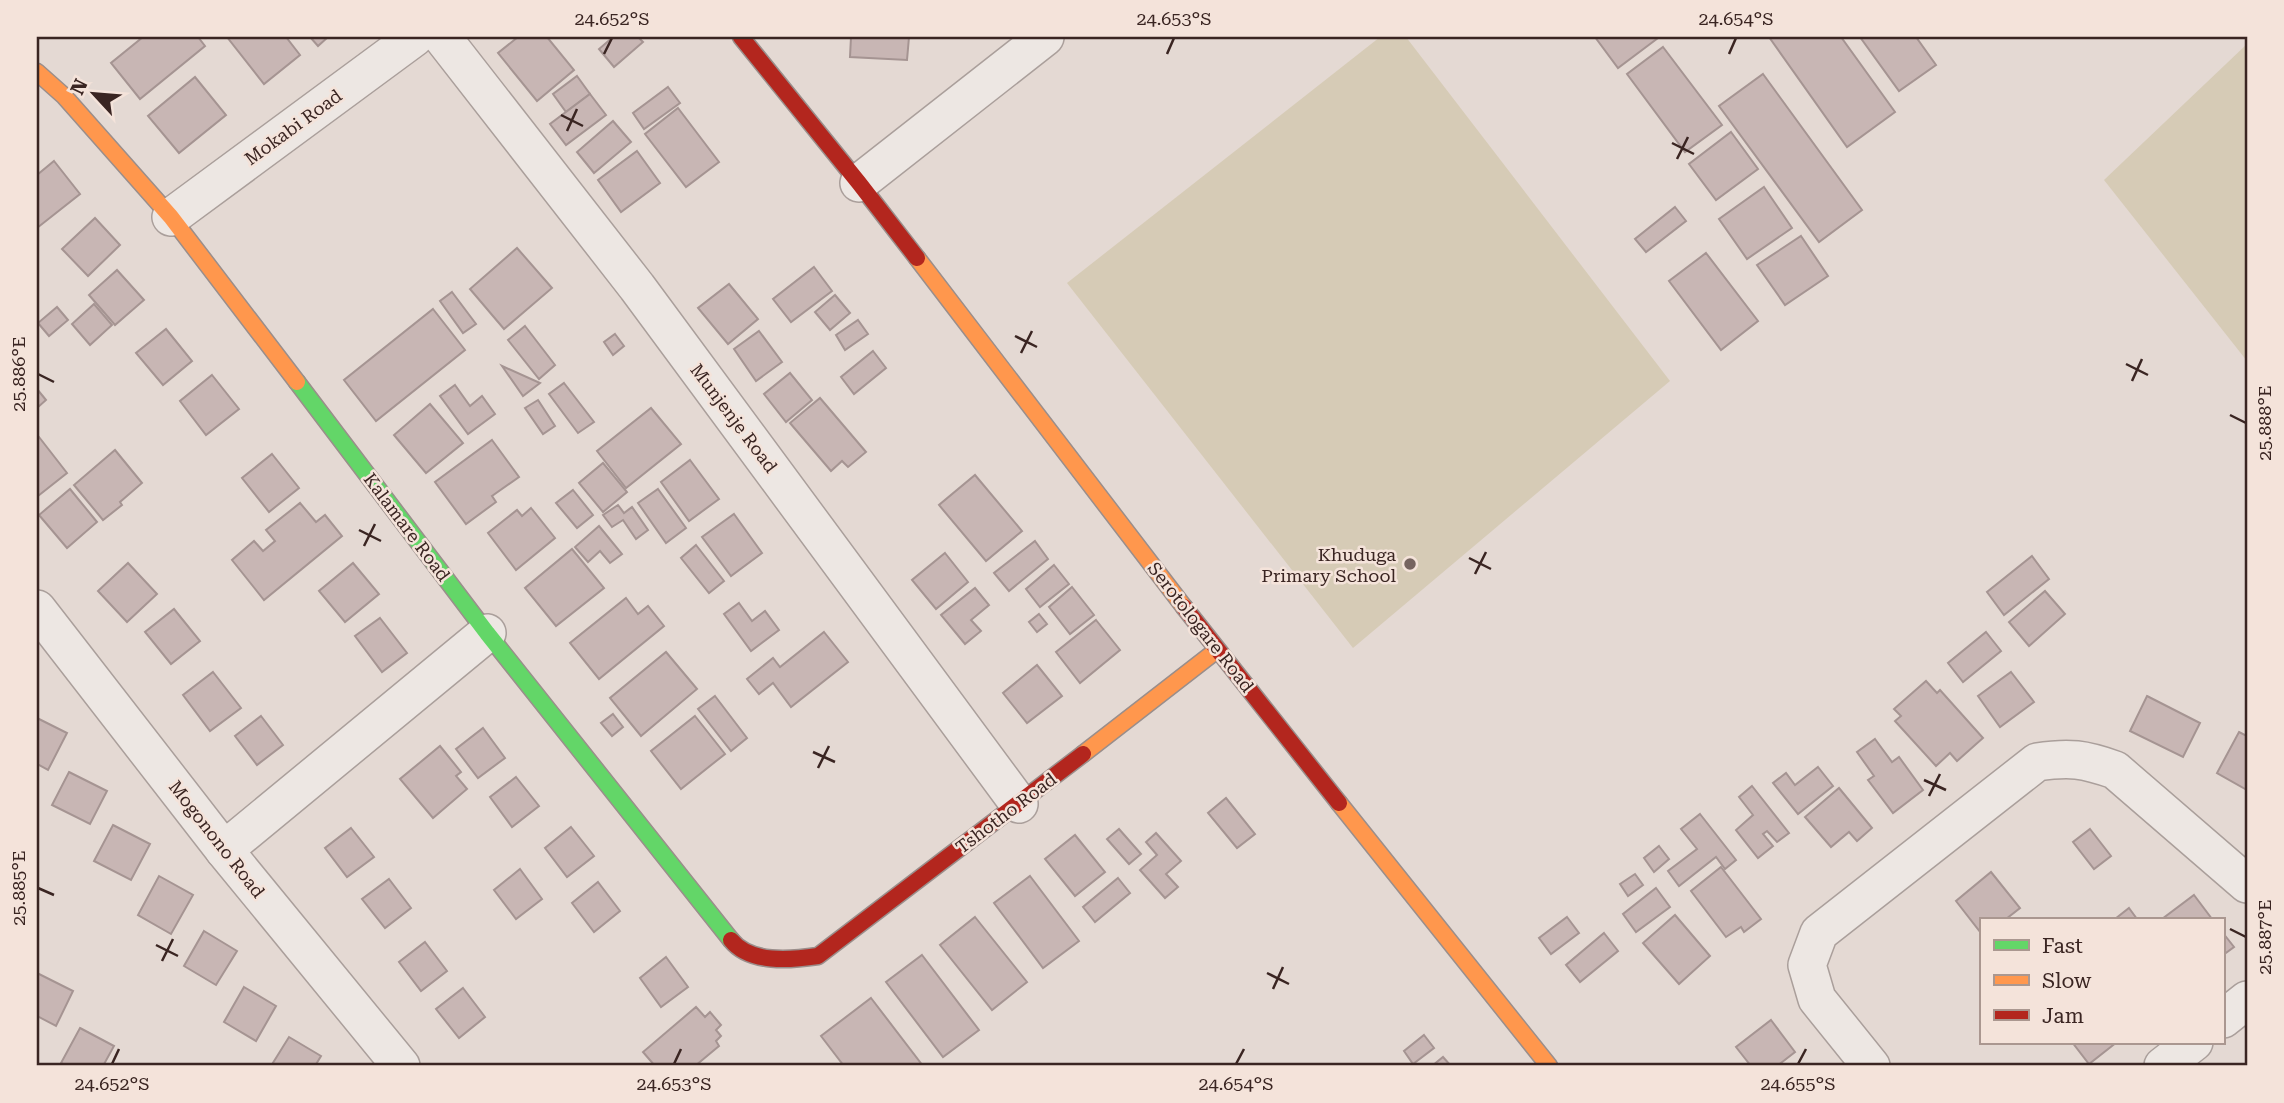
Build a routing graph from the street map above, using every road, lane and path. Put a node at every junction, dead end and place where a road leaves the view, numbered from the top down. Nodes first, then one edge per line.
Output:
1 (415, 37) edge
2 (442, 37) edge
3 (741, 37) edge
4 (1045, 37) edge
5 (37, 72) edge
6 (859, 183) junction
7 (171, 216) junction
8 (37, 609) edge
9 (487, 633) junction
10 (1217, 650) junction
11 (1020, 804) junction
12 (224, 850) junction
13 (2247, 884) edge
14 (788, 961) joint
15 (2247, 1000) edge
16 (2224, 1018) edge
17 (2191, 1044) edge
18 (401, 1066) edge
19 (1549, 1066) edge
20 (1871, 1066) edge
21 (2163, 1066) edge

1 - 7 street, Mokabi Road
2 - 11 street, Munjenje Road
3 - 6 street, Serotologare Road
4 - 6 street
5 - 7 street, Kalamare Road
6 - 10 street, Serotologare Road
7 - 9 street, Kalamare Road
8 - 12 street, Mogonono Road
9 - 12 street
9 - 14 street, Kalamare Road
10 - 11 street, Tshotho Road
10 - 19 street, Serotologare Road
11 - 14 street, Tshotho Road
12 - 18 street, Mogonono Road
13 - 20 street
15 - 16 street
17 - 21 street

